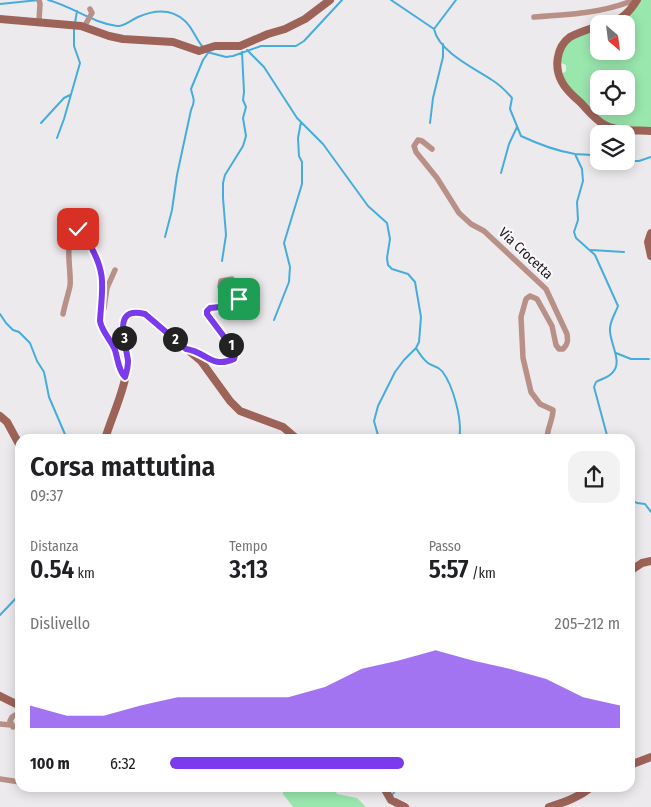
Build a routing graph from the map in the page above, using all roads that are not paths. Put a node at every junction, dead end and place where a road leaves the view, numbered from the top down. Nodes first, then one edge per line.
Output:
1 (39, 0) edge
2 (330, 0) edge
3 (636, 0) edge
4 (91, 11) dead end
5 (627, 15) edge
6 (534, 17) dead end
7 (0, 19) edge
8 (38, 21) junction
9 (85, 25) junction
10 (590, 29) edge
11 (651, 132) edge
12 (432, 148) dead end
13 (651, 233) edge
14 (651, 256) edge
15 (115, 270) dead end
16 (232, 280) dead end
17 (63, 314) dead end
18 (103, 330) junction
19 (186, 349) junction
20 (125, 377) junction
21 (0, 416) edge
22 (107, 434) edge
23 (291, 434) edge
24 (546, 434) edge
25 (15, 437) edge
26 (651, 561) edge
27 (635, 568) edge
28 (0, 696) edge
29 (15, 704) edge
30 (15, 715) edge
31 (0, 724) edge
32 (651, 757) edge
33 (635, 762) edge
34 (0, 779) edge
35 (15, 781) edge
36 (386, 792) edge
37 (586, 792) edge
38 (405, 807) edge
39 (549, 807) edge

1 - 8 street
2 - 9 street
3 - 5 street
3 - 6 street
4 - 9 street
7 - 8 street
8 - 9 street
10 - 11 street
12 - 24 street, Via Crocetta
13 - 14 street
15 - 18 street
16 - 19 street
17 - 18 street
18 - 20 street
19 - 20 street
19 - 23 street
20 - 22 street
21 - 25 street
26 - 27 street
28 - 29 street
30 - 31 street
32 - 33 street
34 - 35 street
36 - 38 street
37 - 39 street

